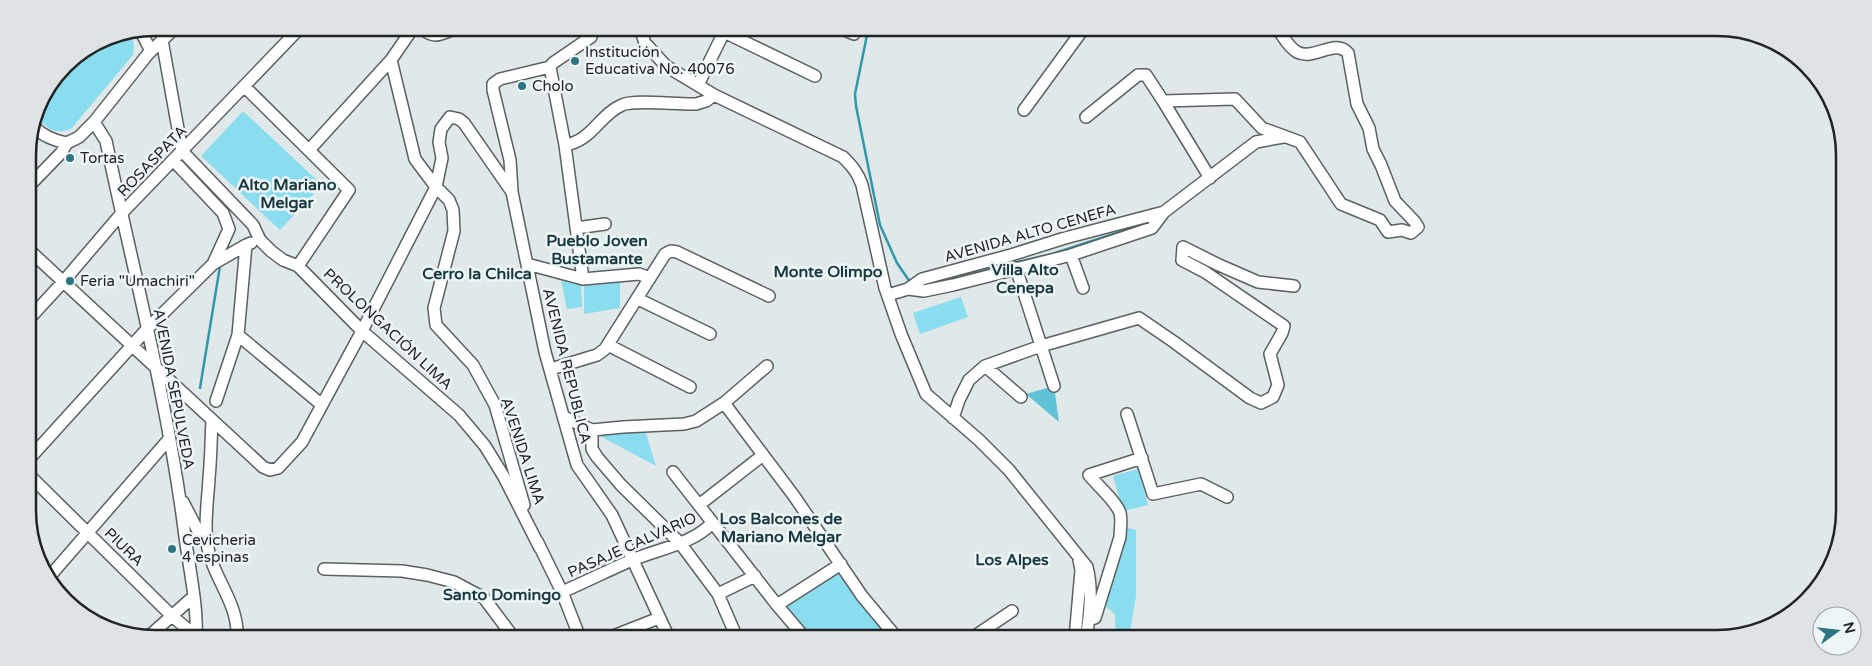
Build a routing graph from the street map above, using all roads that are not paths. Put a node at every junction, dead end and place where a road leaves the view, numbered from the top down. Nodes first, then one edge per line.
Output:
1 (166, 36) edge
2 (292, 36) edge
3 (408, 36) edge
4 (643, 36) edge
5 (722, 36) edge
6 (737, 36) edge
7 (1078, 36) edge
8 (1283, 36) edge
9 (144, 37) edge
10 (592, 37) dead end
11 (162, 40) junction
12 (151, 51) junction
13 (391, 60) junction
14 (550, 67) junction
15 (815, 76) dead end
16 (698, 85) junction
17 (244, 86) junction
18 (714, 95) junction
19 (1163, 101) junction
20 (1024, 110) dead end
21 (1086, 117) dead end
22 (94, 122) junction
23 (39, 132) edge
24 (1285, 136) junction
25 (67, 143) junction
26 (566, 145) junction
27 (309, 150) junction
28 (182, 151) junction
29 (173, 160) junction
30 (37, 178) edge
31 (1210, 178) junction
32 (436, 187) junction
33 (512, 192) junction
34 (1164, 212) junction
35 (122, 214) junction
36 (605, 224) dead end
37 (576, 228) junction
38 (260, 240) junction
39 (246, 245) junction
40 (1071, 255) junction
41 (37, 257) edge
42 (213, 264) junction
43 (527, 264) junction
44 (298, 266) junction
45 (1016, 268) junction
46 (650, 278) junction
47 (583, 279) junction
48 (64, 282) junction
49 (912, 285) junction
50 (1294, 286) dead end
51 (1083, 288) dead end
52 (888, 294) junction
53 (769, 296) dead end
54 (638, 299) junction
55 (37, 311) edge
56 (148, 328) junction
57 (362, 331) junction
58 (710, 334) dead end
59 (238, 335) junction
60 (132, 346) junction
61 (608, 346) junction
62 (1041, 346) junction
63 (767, 366) dead end
64 (985, 366) junction
65 (551, 369) junction
66 (157, 370) junction
67 (1054, 386) dead end
68 (690, 387) dead end
69 (1021, 397) dead end
70 (216, 401) dead end
71 (724, 403) junction
72 (322, 405) junction
73 (1126, 414) dead end
74 (564, 417) junction
75 (953, 418) junction
76 (212, 420) junction
77 (592, 430) junction
78 (169, 439) junction
79 (36, 452) edge
80 (763, 455) junction
81 (1142, 458) junction
82 (673, 472) dead end
83 (36, 482) edge
84 (1227, 497) dead end
85 (180, 502) junction
86 (699, 505) junction
87 (712, 523) junction
88 (88, 533) junction
89 (207, 536) junction
90 (680, 543) junction
91 (540, 548) junction
92 (1079, 556) junction
93 (633, 560) junction
94 (841, 564) junction
95 (324, 569) dead end
96 (53, 572) edge
97 (754, 576) junction
98 (562, 592) junction
99 (718, 594) junction
100 (193, 597) junction
101 (776, 605) junction
102 (1012, 611) dead end
103 (172, 616) junction
104 (659, 618) junction
105 (1090, 619) junction
106 (985, 629) edge
107 (1076, 629) edge
108 (1088, 629) edge
109 (156, 630) edge
110 (188, 630) edge
111 (196, 630) edge
112 (237, 630) edge
113 (508, 630) edge
114 (577, 630) edge
115 (629, 630) edge
116 (665, 630) edge
117 (733, 630) edge
118 (798, 630) edge
119 (890, 630) edge

1 - 11 street
2 - 17 street, ROSASPATA
3 - 13 street
4 - 16 street
5 - 16 street
6 - 15 street
7 - 20 street
8 - 24 street
9 - 12 street
10 - 14 street
11 - 12 street
11 - 28 street
12 - 22 street
13 - 27 street
13 - 32 street, AVENIDA LIMA
14 - 26 street
14 - 33 street
16 - 18 street
17 - 27 street
17 - 28 street, ROSASPATA
18 - 26 street
18 - 52 street
19 - 21 street
19 - 24 street
19 - 31 street
22 - 25 street
22 - 35 street, AVENIDA SEPULVEDA
23 - 25 street
24 - 31 street, AVENIDA ALTO CENEFA
25 - 30 street
26 - 37 street
27 - 44 street
28 - 29 street, ROSASPATA
28 - 38 street, PROLONGACIÓN LIMA
29 - 35 street, ROSASPATA
29 - 42 street
31 - 34 street, AVENIDA ALTO CENEFA
32 - 33 street, AVENIDA REPUBLICA
32 - 57 street
32 - 91 street, AVENIDA LIMA
33 - 43 street, AVENIDA REPUBLICA
34 - 40 street, AVENIDA ALTO CENEFA
34 - 49 street, AVENIDA ALTO CENEFA
35 - 48 street, ROSASPATA
35 - 56 street, AVENIDA SEPULVEDA
36 - 37 street
37 - 47 street
38 - 39 street
38 - 44 street, PROLONGACIÓN LIMA
39 - 42 street
39 - 59 street
40 - 45 street, AVENIDA ALTO CENEFA
40 - 51 street
41 - 48 street
42 - 56 street
43 - 47 street
43 - 65 street, AVENIDA REPUBLICA
44 - 57 street, PROLONGACIÓN LIMA
45 - 49 street, AVENIDA ALTO CENEFA
45 - 62 street
46 - 47 street
46 - 53 street
46 - 54 street
48 - 55 street, ROSASPATA
48 - 60 street
49 - 52 street, AVENIDA ALTO CENEFA
50 - 62 street
52 - 75 street
54 - 58 street
54 - 61 street
56 - 60 street
56 - 66 street, AVENIDA SEPULVEDA
57 - 72 street
57 - 91 street, PROLONGACIÓN LIMA
59 - 70 street
59 - 72 street
60 - 66 street
60 - 79 street
61 - 65 street
61 - 68 street
62 - 64 street
62 - 67 street
63 - 71 street
64 - 69 street
64 - 75 street
65 - 74 street, AVENIDA REPUBLICA
66 - 76 street
66 - 78 street, AVENIDA SEPULVEDA
71 - 77 street
71 - 80 street
72 - 76 street
73 - 81 street
74 - 77 street
74 - 93 street, AVENIDA REPUBLICA
75 - 92 street
76 - 89 street
77 - 90 street
78 - 85 street, AVENIDA SEPULVEDA
78 - 88 street
80 - 86 street
80 - 94 street
81 - 84 street
81 - 105 street
82 - 86 street
83 - 88 street, PIURA
85 - 89 street
85 - 100 street, AVENIDA SEPULVEDA
86 - 87 street
87 - 90 street, PASAJE CALVARIO
87 - 97 street
88 - 96 street
88 - 103 street, PIURA
89 - 112 street
90 - 93 street, PASAJE CALVARIO
90 - 99 street
91 - 98 street, AVENIDA LIMA
92 - 105 street
92 - 107 street
93 - 98 street, PASAJE CALVARIO
93 - 104 street, AVENIDA REPUBLICA
94 - 101 street
94 - 119 street
95 - 113 street
97 - 99 street
97 - 101 street
98 - 114 street, AVENIDA LIMA
99 - 117 street
100 - 103 street
100 - 111 street, AVENIDA SEPULVEDA
101 - 118 street
102 - 106 street
103 - 109 street
103 - 110 street, PIURA
104 - 115 street
104 - 116 street, AVENIDA REPUBLICA
105 - 108 street

